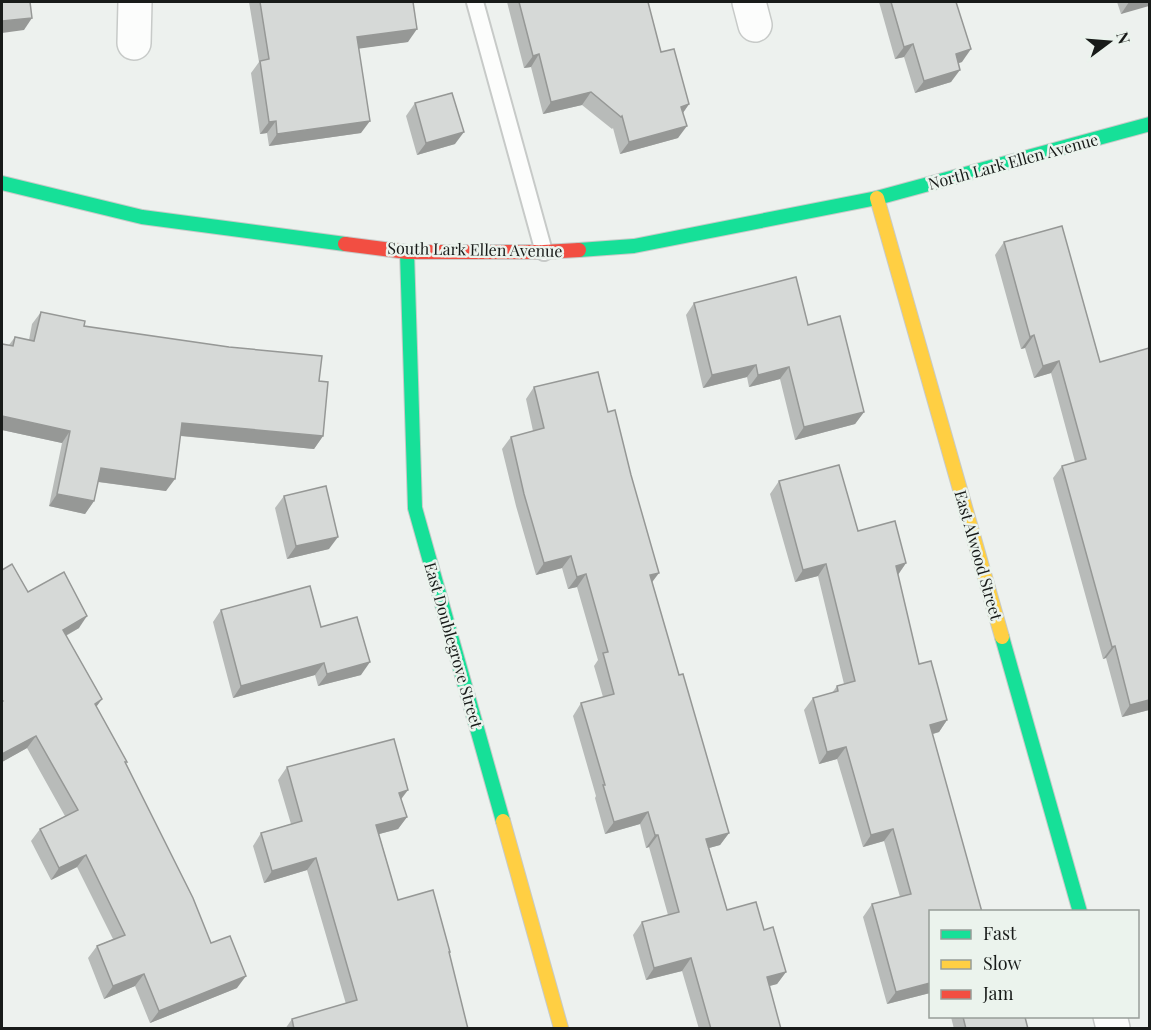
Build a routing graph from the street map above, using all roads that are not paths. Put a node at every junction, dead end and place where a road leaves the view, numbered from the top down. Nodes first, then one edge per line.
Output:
1 (135, 2) edge
2 (475, 2) edge
3 (134, 43) dead end
4 (1149, 124) edge
5 (2, 183) edge
6 (877, 198) junction
7 (406, 252) junction
8 (544, 252) junction
9 (1079, 910) edge
10 (561, 1029) edge

1 - 3 street
2 - 8 lane
4 - 6 street, North Lark Ellen Avenue
5 - 7 street, South Lark Ellen Avenue
6 - 8 street, South Lark Ellen Avenue
6 - 9 street, East Alwood Street
7 - 8 street, South Lark Ellen Avenue
7 - 10 street, East Doublegrove Street

